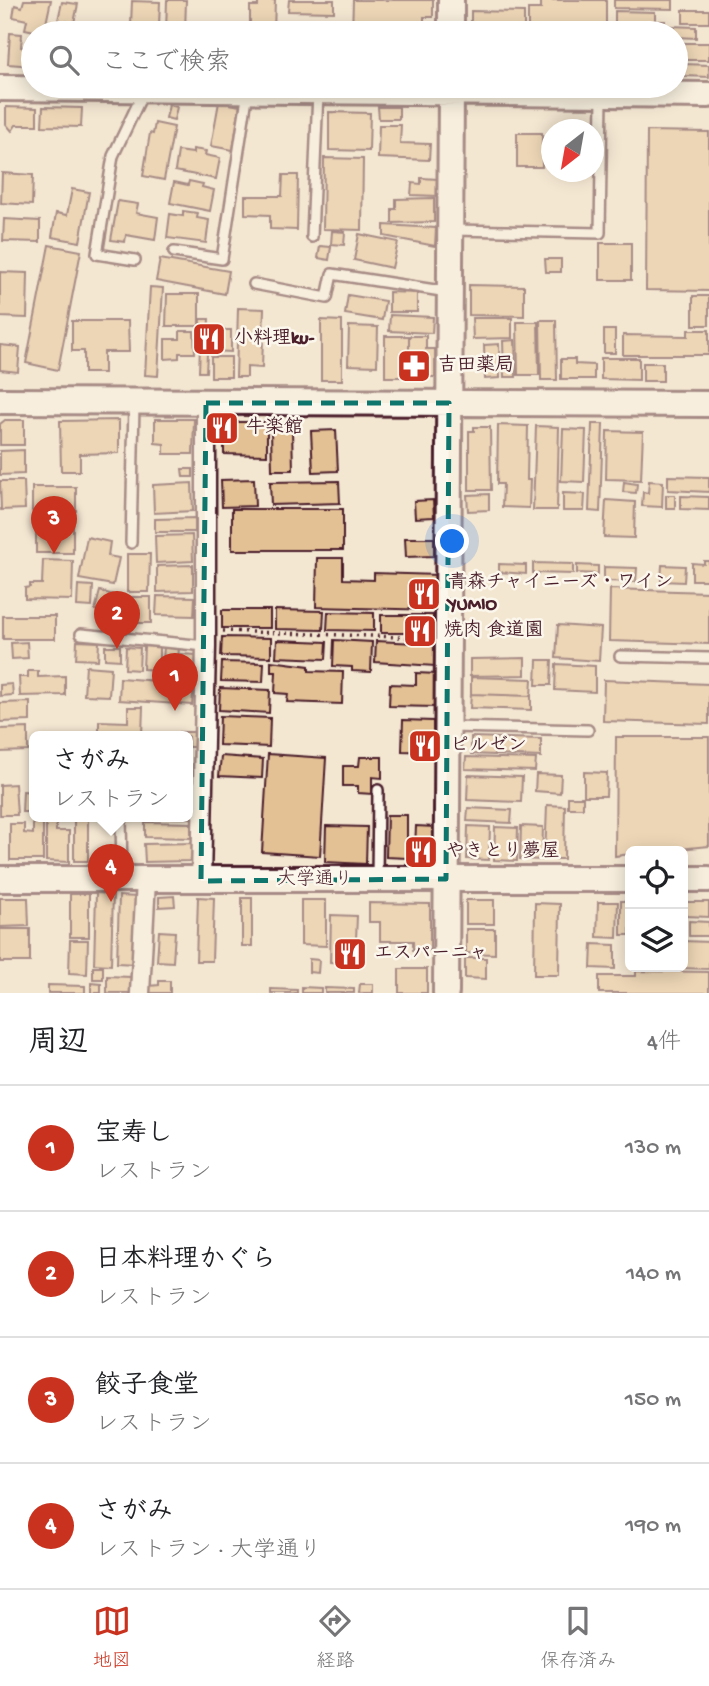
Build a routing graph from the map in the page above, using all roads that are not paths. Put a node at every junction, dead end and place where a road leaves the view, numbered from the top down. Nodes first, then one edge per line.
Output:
1 (451, 0) edge
2 (451, 21) edge
3 (0, 88) edge
4 (21, 88) edge
5 (688, 95) edge
6 (709, 95) edge
7 (141, 98) edge
8 (247, 98) edge
9 (318, 98) edge
10 (451, 98) edge
11 (602, 98) edge
12 (450, 230) junction
13 (312, 237) dead end
14 (174, 252) dead end
15 (135, 260) dead end
16 (254, 284) dead end
17 (450, 293) junction
18 (0, 401) edge
19 (134, 402) junction
20 (206, 403) junction
21 (449, 403) junction
22 (709, 404) edge
23 (131, 543) dead end
24 (81, 634) dead end
25 (206, 638) junction
26 (620, 656) dead end
27 (709, 658) edge
28 (447, 727) junction
29 (588, 730) dead end
30 (379, 790) dead end
31 (122, 822) edge
32 (0, 879) edge
33 (625, 879) edge
34 (688, 879) edge
35 (709, 879) edge
36 (134, 880) junction
37 (377, 880) junction
38 (446, 880) junction
39 (201, 881) junction
40 (140, 993) edge
41 (446, 993) edge

1 - 2 street
3 - 4 street
5 - 6 street
7 - 15 lane
8 - 14 lane
9 - 13 lane
10 - 12 street
11 - 12 lane
12 - 17 street
16 - 17 lane
17 - 21 street
18 - 19 street
19 - 20 street
19 - 23 lane
20 - 21 street
20 - 25 street
21 - 22 street
21 - 28 street
24 - 25 lane
25 - 39 street
26 - 27 lane
28 - 29 lane
28 - 38 street
30 - 37 lane
31 - 36 lane
32 - 36 street, 大学通り
33 - 38 street, 大学通り
34 - 35 street
36 - 39 street, 大学通り
36 - 40 street
37 - 38 street, 大学通り
37 - 39 street, 大学通り
38 - 41 street

